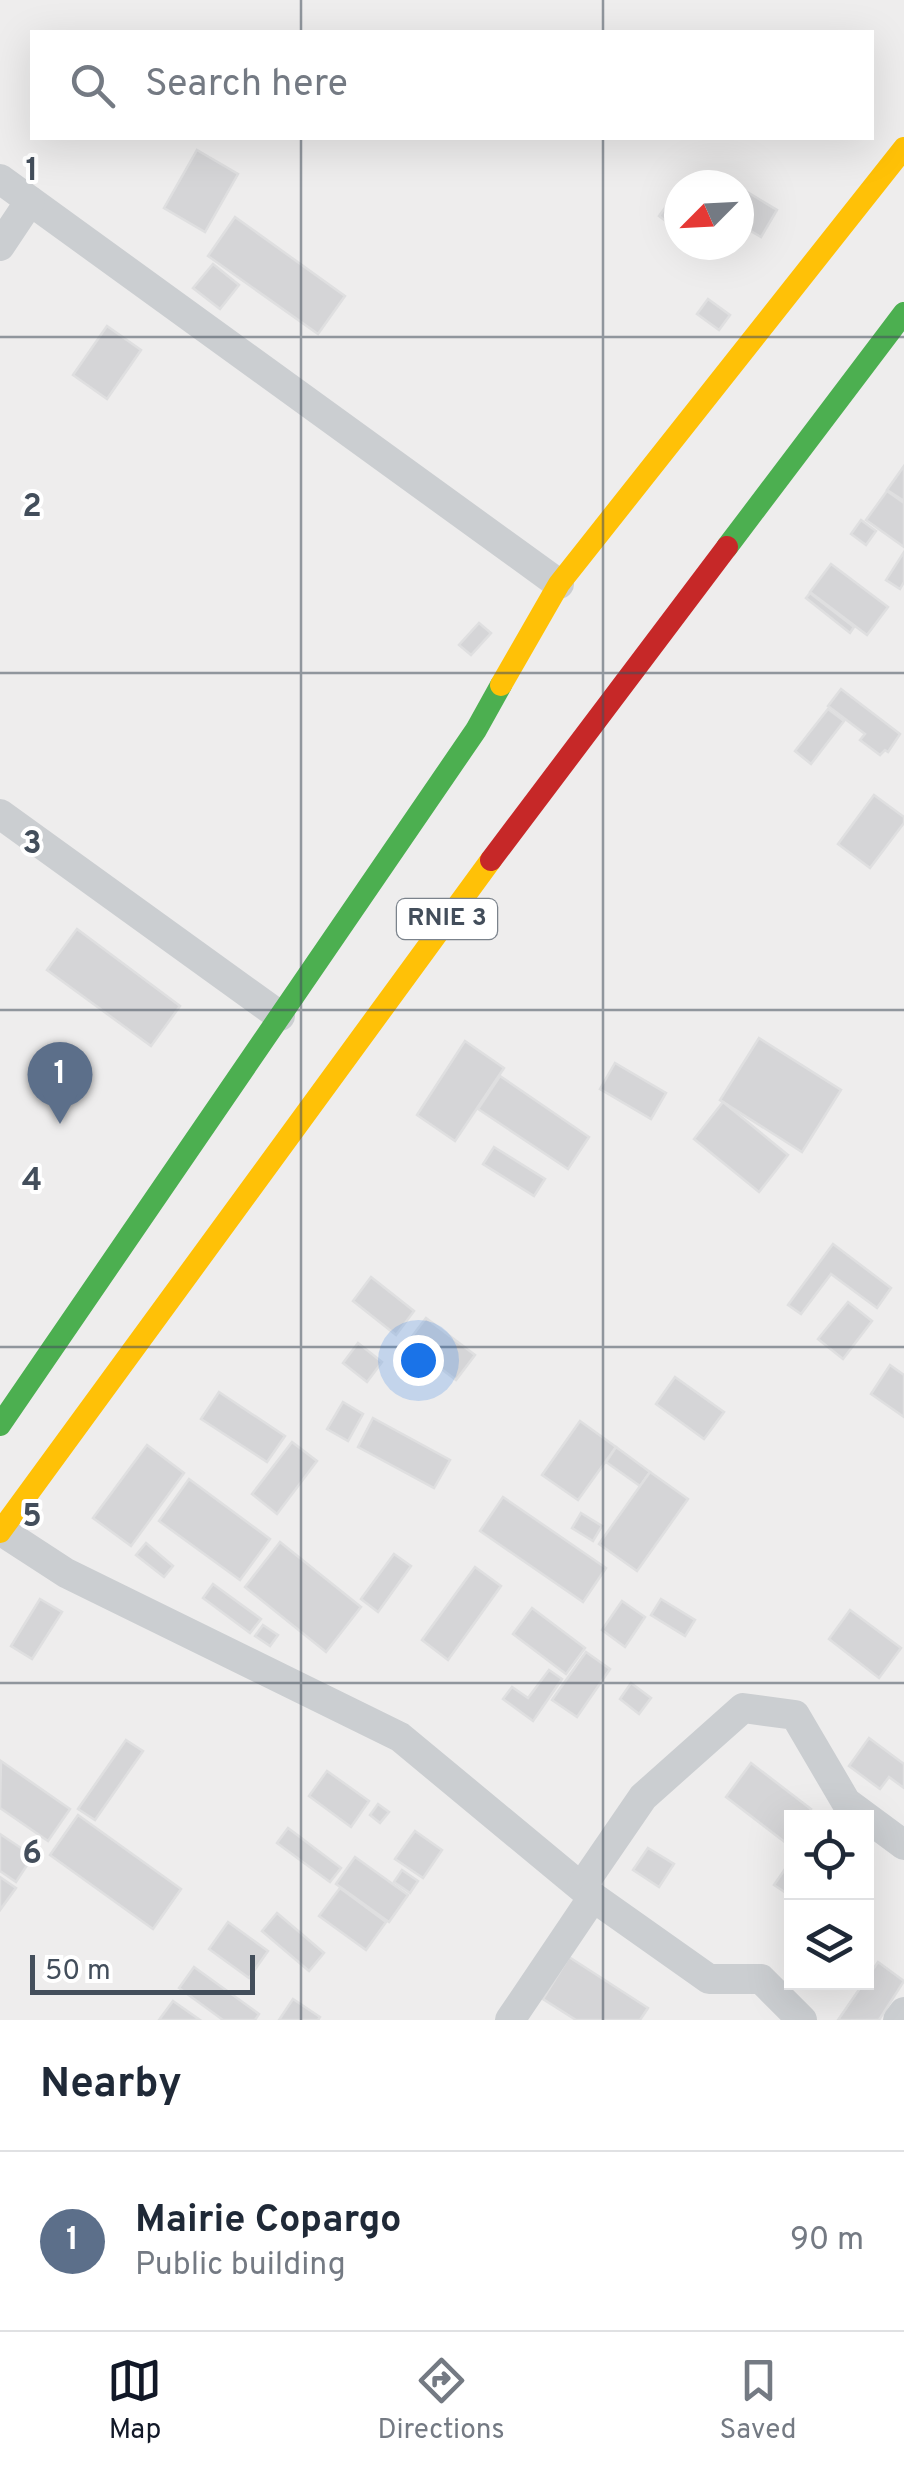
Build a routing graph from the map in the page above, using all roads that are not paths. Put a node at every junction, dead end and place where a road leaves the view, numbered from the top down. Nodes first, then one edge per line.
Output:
1 (904, 148) edge
2 (0, 180) edge
3 (30, 202) junction
4 (0, 246) edge
5 (898, 328) edge
6 (559, 584) junction
7 (0, 814) edge
8 (280, 1016) junction
9 (0, 1425) edge
10 (0, 1531) edge
11 (904, 1845) edge
12 (587, 1891) junction
13 (904, 2012) edge
14 (510, 2020) edge
15 (802, 2020) edge
16 (898, 2020) edge

1 - 6 main road
2 - 3 street
3 - 4 street
3 - 6 street
5 - 10 main road, RNIE 3
6 - 8 main road
7 - 8 street
8 - 9 main road
10 - 12 street
11 - 12 street
12 - 14 street
12 - 15 street
13 - 16 street

